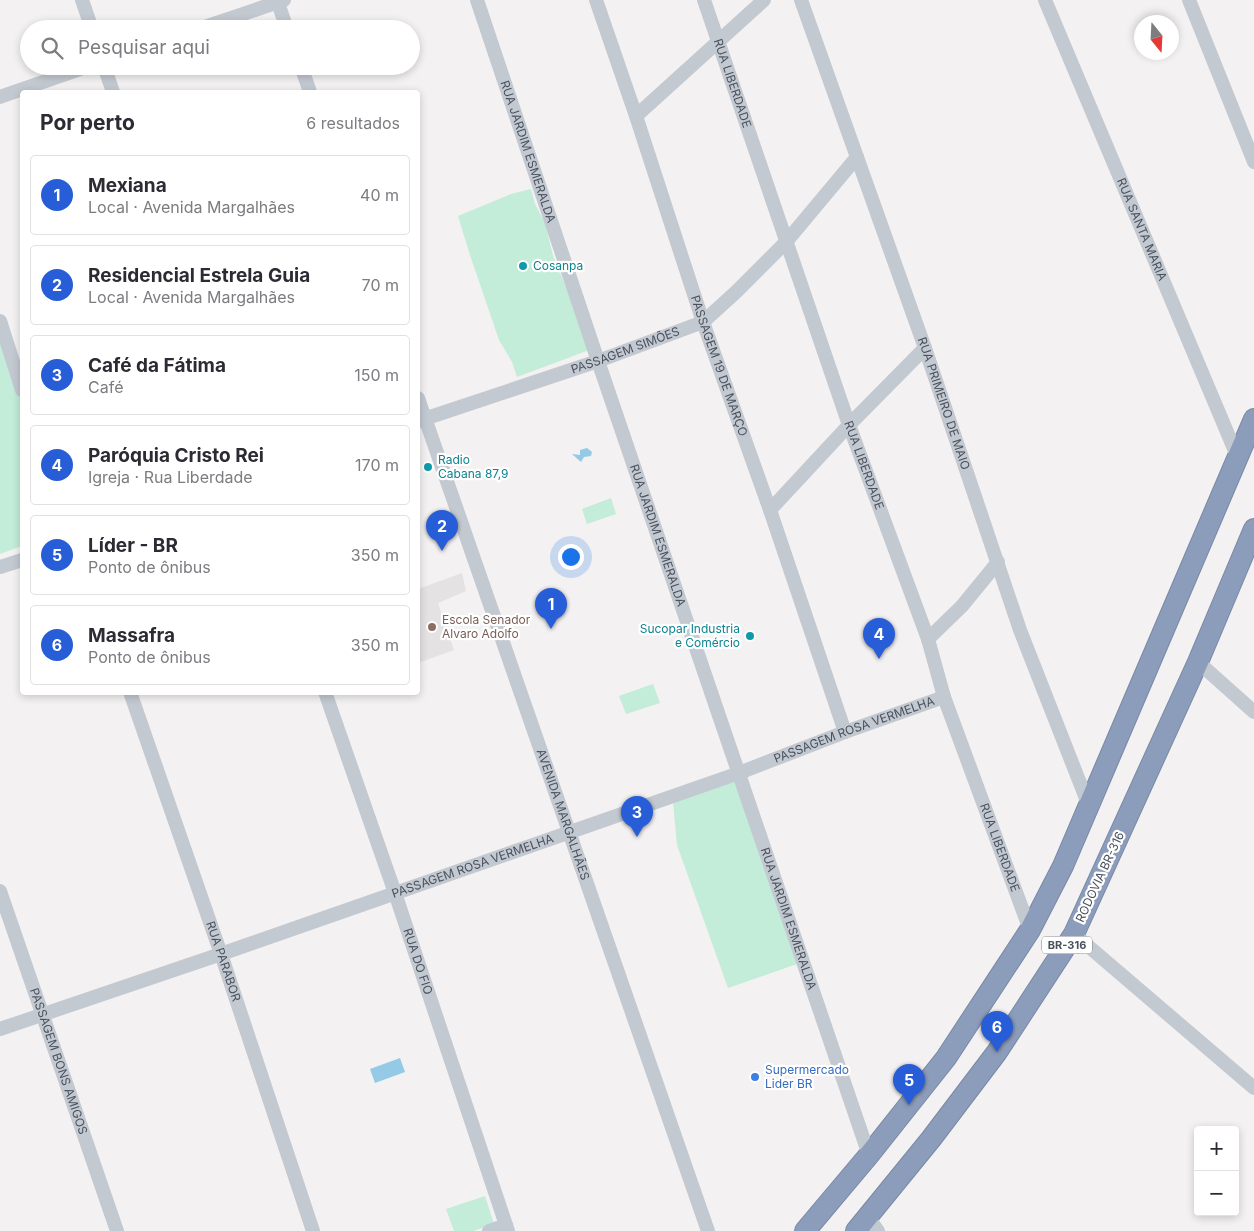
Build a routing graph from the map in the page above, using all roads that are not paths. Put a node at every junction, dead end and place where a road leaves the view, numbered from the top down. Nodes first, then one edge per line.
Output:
1 (82, 0) edge
2 (476, 0) edge
3 (596, 0) edge
4 (704, 0) edge
5 (764, 0) edge
6 (802, 0) edge
7 (1045, 0) edge
8 (1189, 0) edge
9 (280, 1) edge
10 (89, 20) edge
11 (225, 20) edge
12 (285, 20) edge
13 (718, 42) junction
14 (63, 75) edge
15 (107, 75) edge
16 (304, 75) edge
17 (20, 90) edge
18 (20, 90) edge
19 (112, 90) edge
20 (309, 90) edge
21 (0, 97) edge
22 (636, 116) junction
23 (856, 157) junction
24 (1254, 162) edge
25 (786, 242) junction
26 (0, 321) edge
27 (702, 322) junction
28 (925, 348) junction
29 (598, 361) junction
30 (20, 378) edge
31 (1254, 419) edge
32 (421, 420) edge
33 (850, 425) junction
34 (1238, 458) junction
35 (770, 510) junction
36 (1254, 529) edge
37 (20, 561) edge
38 (998, 562) junction
39 (0, 568) edge
40 (928, 639) junction
41 (1198, 662) junction
42 (131, 695) edge
43 (326, 695) edge
44 (944, 697) junction
45 (1254, 712) edge
46 (845, 732) junction
47 (739, 773) junction
48 (1089, 806) junction
49 (568, 832) junction
50 (0, 891) edge
51 (395, 893) junction
52 (1030, 930) junction
53 (1074, 934) junction
54 (221, 954) junction
55 (43, 1014) junction
56 (0, 1029) edge
57 (1254, 1088) edge
58 (869, 1155) junction
59 (867, 1226) edge
60 (507, 1228) edge
61 (118, 1231) edge
62 (313, 1231) edge
63 (489, 1231) edge
64 (708, 1231) edge
65 (805, 1231) edge

1 - 10 street
2 - 29 street, RUA JARDIM ESMERALDA
3 - 22 street, PASSAGEM 19 DE MARÇO
4 - 13 street, RUA LIBERDADE
5 - 13 street
6 - 23 street, RUA PRIMEIRO DE MAIO
7 - 34 street, RUA SANTA MARIA
8 - 24 street
9 - 11 street
9 - 12 street
13 - 22 street
13 - 25 street, RUA LIBERDADE
14 - 18 street
15 - 19 street
16 - 20 street
17 - 21 street
22 - 27 street, PASSAGEM 19 DE MARÇO
23 - 25 street, PASSAGEM SIMÕES
23 - 28 street, RUA PRIMEIRO DE MAIO
25 - 27 street, PASSAGEM SIMÕES
25 - 33 street, RUA LIBERDADE
26 - 30 street
27 - 29 street, PASSAGEM SIMÕES
27 - 35 street, PASSAGEM 19 DE MARÇO
28 - 33 street
28 - 38 street, RUA PRIMEIRO DE MAIO
29 - 32 street, PASSAGEM SIMÕES
29 - 47 street, RUA JARDIM ESMERALDA
31 - 34 highway, BR-316
32 - 49 street, AVENIDA MARGALHÃES
33 - 35 street
33 - 40 street, RUA LIBERDADE
34 - 48 highway, BR-316
35 - 46 street, PASSAGEM 19 DE MARÇO
36 - 41 highway, RODOVIA BR-316 / BR-316
37 - 39 street
38 - 40 street
38 - 48 street, RUA PRIMEIRO DE MAIO
40 - 44 street, RUA LIBERDADE
41 - 45 street
41 - 53 highway, RODOVIA BR-316 / BR-316
42 - 54 street, RUA PARABOR
43 - 51 street, RUA DO FIO
44 - 46 street, PASSAGEM ROSA VERMELHA
44 - 52 street, RUA LIBERDADE
46 - 47 street, PASSAGEM ROSA VERMELHA
47 - 49 street, PASSAGEM ROSA VERMELHA
47 - 58 street, RUA JARDIM ESMERALDA
48 - 52 highway, BR-316
49 - 51 street, PASSAGEM ROSA VERMELHA
49 - 64 street, AVENIDA MARGALHÃES
50 - 55 street, PASSAGEM BONS AMIGOS
51 - 54 street, PASSAGEM ROSA VERMELHA
51 - 60 street, RUA DO FIO
52 - 58 highway, BR-316
53 - 57 street
53 - 59 highway, RODOVIA BR-316 / BR-316
54 - 55 street, PASSAGEM ROSA VERMELHA
54 - 62 street, RUA PARABOR
55 - 56 street, PASSAGEM ROSA VERMELHA
55 - 61 street, PASSAGEM BONS AMIGOS
58 - 65 highway, BR-316
60 - 63 street

